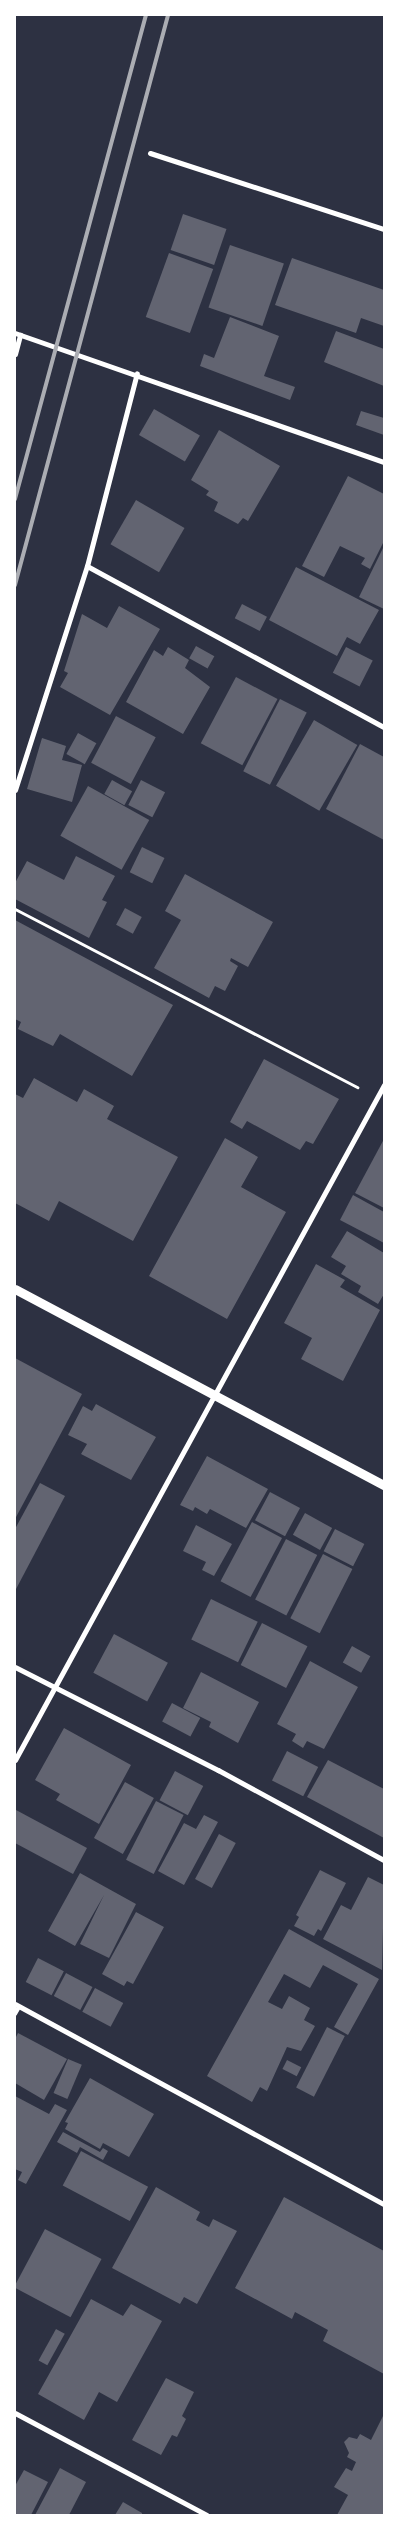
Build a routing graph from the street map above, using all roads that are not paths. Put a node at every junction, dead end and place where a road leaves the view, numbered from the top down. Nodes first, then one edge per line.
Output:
1 (150, 153) dead end
2 (384, 229) edge
3 (18, 334) edge
4 (15, 354) edge
5 (137, 373) junction
6 (384, 462) edge
7 (87, 566) junction
8 (384, 727) edge
9 (15, 790) edge
10 (384, 1086) edge
11 (15, 1289) edge
12 (213, 1395) junction
13 (384, 1485) edge
14 (15, 1667) edge
15 (56, 1686) junction
16 (15, 1760) edge
17 (384, 1860) edge
18 (17, 2006) edge
19 (15, 2014) edge
20 (384, 2204) edge
21 (15, 2413) edge
22 (207, 2515) edge

1 - 2 street
3 - 4 street
3 - 5 street
5 - 6 street
5 - 7 street
7 - 8 street
7 - 9 street
10 - 12 street
11 - 12 street
12 - 13 street
12 - 15 street
14 - 15 street
15 - 16 street
15 - 17 street
18 - 19 lane
18 - 20 street
21 - 22 street

